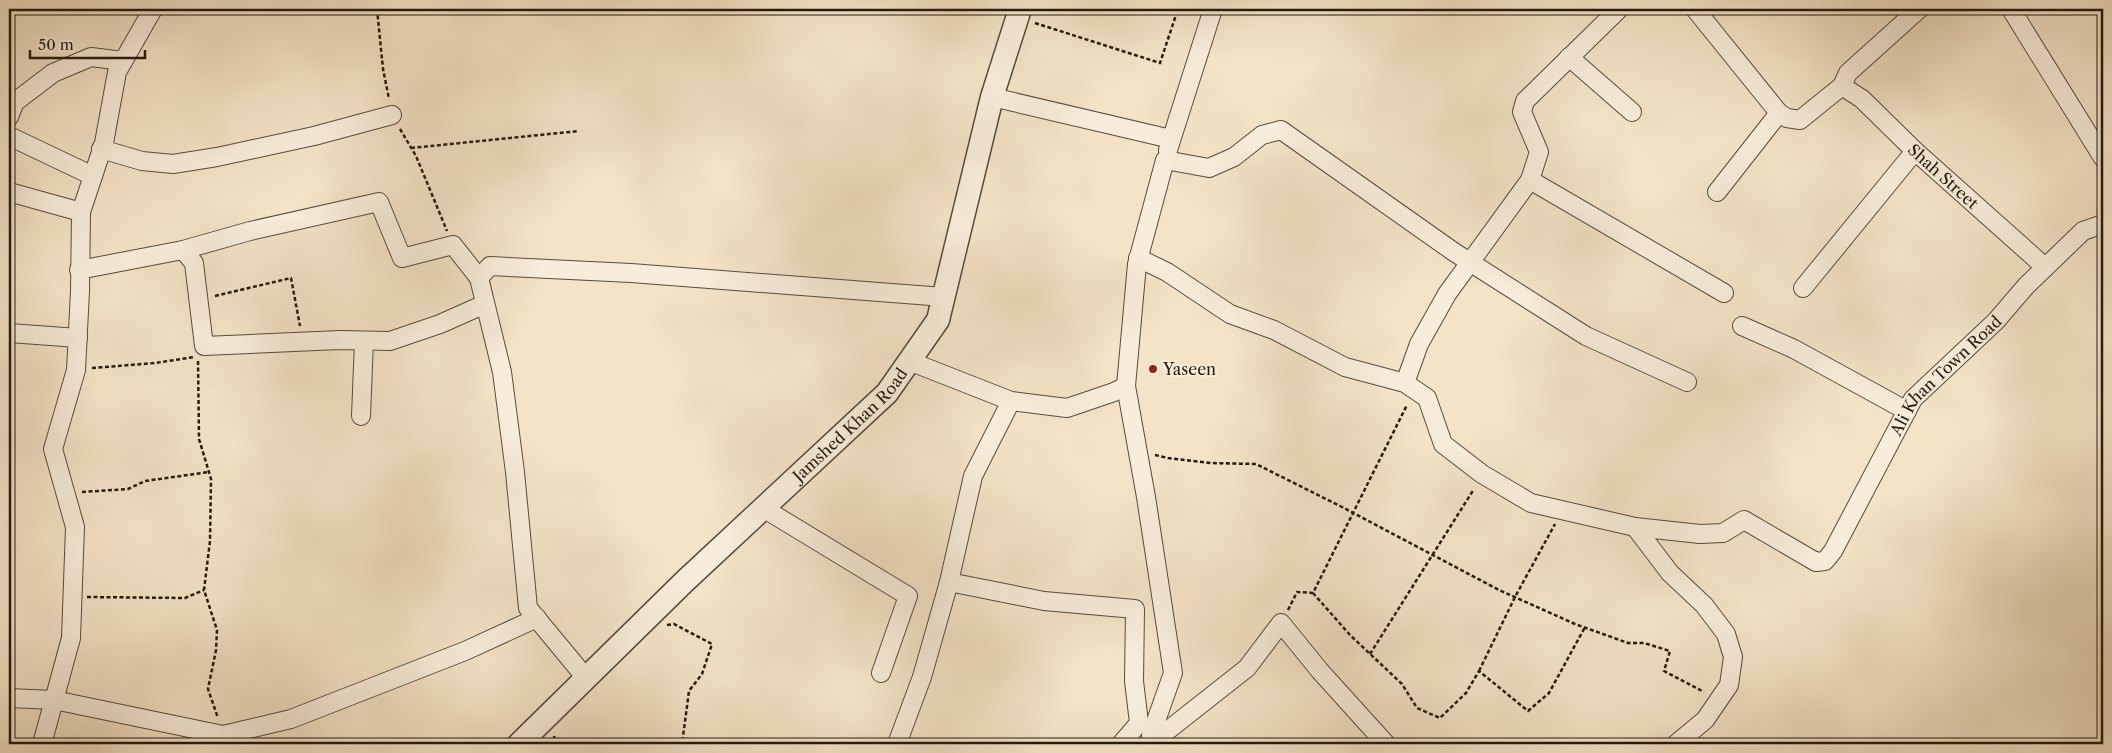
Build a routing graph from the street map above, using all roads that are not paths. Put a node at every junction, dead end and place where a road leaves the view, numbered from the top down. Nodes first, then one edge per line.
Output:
1 (153, 9) edge
2 (1213, 9) edge
3 (1619, 9) edge
4 (1695, 9) edge
5 (1919, 9) edge
6 (2011, 9) edge
7 (1019, 13) edge
8 (1569, 57) junction
9 (123, 62) junction
10 (1842, 86) junction
11 (992, 97) junction
12 (1632, 112) dead end
13 (1779, 113) junction
14 (392, 115) road end
15 (9, 117) edge
16 (9, 136) edge
17 (1171, 140) junction
18 (102, 149) junction
19 (1915, 151) junction
20 (2103, 158) edge
21 (1164, 160) junction
22 (93, 176) junction
23 (1530, 180) junction
24 (9, 192) edge
25 (1718, 192) dead end
26 (81, 212) junction
27 (2103, 224) edge
28 (183, 250) junction
29 (1138, 258) junction
30 (1472, 262) junction
31 (2045, 267) junction
32 (80, 270) junction
33 (479, 278) junction
34 (1803, 288) dead end
35 (1724, 293) dead end
36 (944, 297) junction
37 (485, 304) junction
38 (1742, 326) dead end
39 (9, 333) edge
40 (78, 338) junction
41 (364, 341) junction
42 (909, 362) junction
43 (1687, 382) dead end
44 (1126, 386) junction
45 (1410, 387) junction
46 (1011, 401) junction
47 (1908, 411) junction
48 (360, 416) dead end
49 (763, 508) junction
50 (1635, 527) junction
51 (949, 582) junction
52 (537, 618) junction
53 (881, 673) dead end
54 (586, 678) junction
55 (9, 698) edge
56 (54, 700) junction
57 (1154, 743) edge
58 (42, 744) edge
59 (519, 744) edge
60 (897, 744) edge
61 (1121, 744) edge
62 (1386, 744) edge
63 (1676, 744) edge

1 - 9 street
2 - 17 street
3 - 8 street
4 - 13 street
5 - 10 street
6 - 20 street
7 - 11 street, Jamshed Khan Road
8 - 12 street
8 - 23 street
9 - 15 street
9 - 18 street
10 - 13 street
10 - 19 street, Shah Street
11 - 17 street
11 - 36 street, Jamshed Khan Road
13 - 25 street
14 - 18 street
16 - 22 street
17 - 21 street
18 - 22 street
19 - 31 street, Shah Street
19 - 34 street
21 - 29 street
21 - 30 street
22 - 26 street
23 - 30 street
23 - 35 street
24 - 26 street
26 - 32 street
27 - 31 street, Ali Khan Town Road
28 - 32 street
28 - 33 street
28 - 41 street
29 - 44 street
29 - 45 street
30 - 43 street
30 - 45 street
31 - 47 street, Ali Khan Town Road
32 - 40 street
33 - 36 street
33 - 37 street
36 - 42 street, Jamshed Khan Road
37 - 41 street
37 - 52 street
38 - 47 street
39 - 40 street
40 - 56 street
41 - 48 street
42 - 46 street
42 - 49 street, Jamshed Khan Road
44 - 46 street
44 - 57 street
45 - 50 street
46 - 51 street
47 - 50 street, Ali Khan Town Road
49 - 53 street
49 - 54 street, Jamshed Khan Road
50 - 63 street
51 - 60 street
51 - 61 street
52 - 54 street
52 - 56 street
54 - 59 street, Jamshed Khan Road
55 - 56 street
56 - 58 street
57 - 62 street

